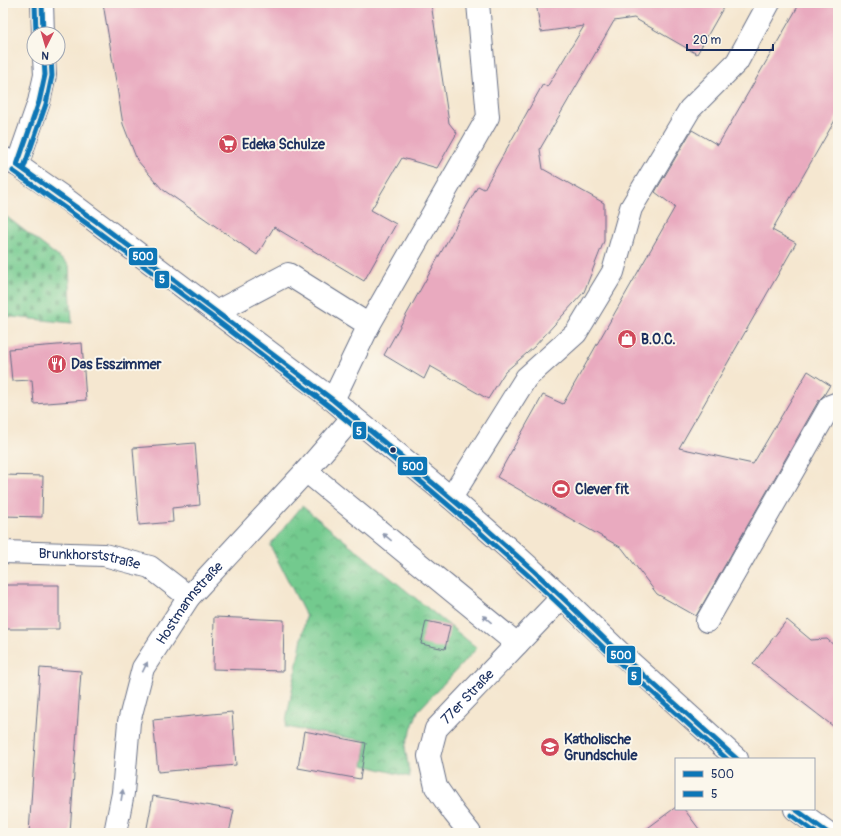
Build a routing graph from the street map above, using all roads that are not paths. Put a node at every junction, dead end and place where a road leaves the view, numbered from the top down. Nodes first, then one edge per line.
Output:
1 (42, 3) edge
2 (478, 3) edge
3 (769, 3) edge
4 (43, 26) edge
5 (44, 66) edge
6 (10, 161) edge
7 (216, 312) junction
8 (369, 325) junction
9 (332, 400) junction
10 (838, 403) edge
11 (353, 417) junction
12 (306, 471) junction
13 (451, 498) junction
14 (3, 552) edge
15 (189, 597) junction
16 (562, 597) junction
17 (706, 621) dead end
18 (517, 644) junction
19 (736, 758) edge
20 (796, 810) edge
21 (115, 833) edge
22 (470, 833) edge
23 (828, 833) edge

1 - 4 street
2 - 8 street
3 - 13 street
5 - 6 street
6 - 7 street
7 - 8 street
7 - 9 street
8 - 9 street
9 - 11 street
10 - 17 street
11 - 12 street, Hostmannstraße
11 - 13 street
12 - 15 street, Hostmannstraße
18 -> 12 street
13 - 16 street
14 - 15 street, Brunkhorststraße
21 -> 15 street, Hostmannstraße
16 - 18 street, 77er Straße
16 - 19 street
18 - 22 street, 77er Straße
20 - 23 street

